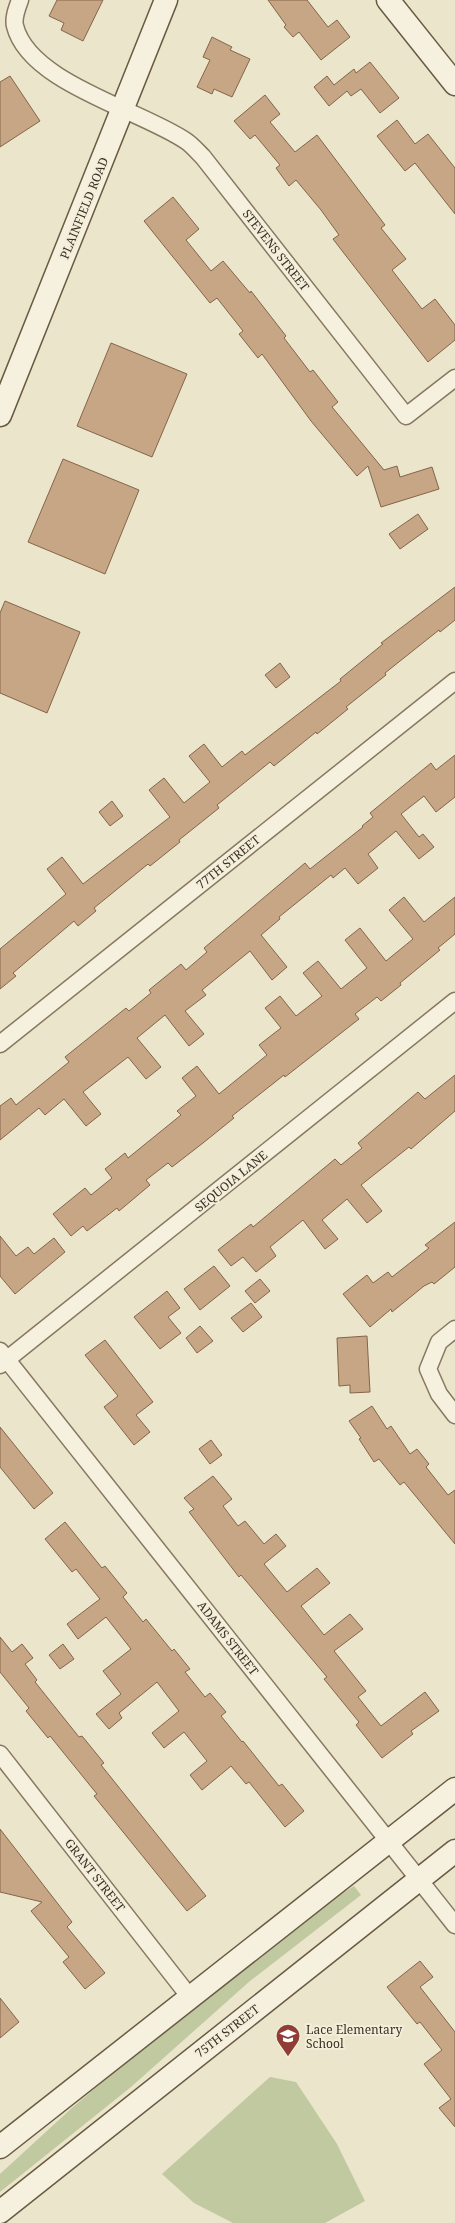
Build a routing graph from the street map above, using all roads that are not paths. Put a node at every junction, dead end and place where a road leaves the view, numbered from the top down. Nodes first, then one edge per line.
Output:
1 (20, 0) edge
2 (166, 0) edge
3 (388, 0) edge
4 (455, 84) edge
5 (124, 109) junction
6 (455, 378) edge
7 (0, 415) edge
8 (455, 681) edge
9 (455, 1001) edge
10 (0, 1044) edge
11 (455, 1329) edge
12 (2, 1359) edge
13 (455, 1415) edge
14 (0, 1754) edge
15 (455, 1789) edge
16 (389, 1842) junction
17 (455, 1851) edge
18 (419, 1880) junction
19 (455, 1926) edge
20 (189, 1996) junction
21 (0, 2147) edge
22 (0, 2212) edge

1 - 5 street, STEVENS STREET
2 - 5 main road, PLAINFIELD ROAD
3 - 4 main road
5 - 6 street, STEVENS STREET
5 - 7 main road, PLAINFIELD ROAD
8 - 10 street, 77TH STREET
9 - 12 street, SEQUOIA LANE
11 - 13 street
12 - 16 street, ADAMS STREET
14 - 20 street, GRANT STREET
15 - 16 main road
16 - 18 street, ADAMS STREET
16 - 20 main road
17 - 18 main road, 75TH STREET
18 - 19 street, ADAMS STREET
18 - 22 main road, 75TH STREET
20 - 21 main road

